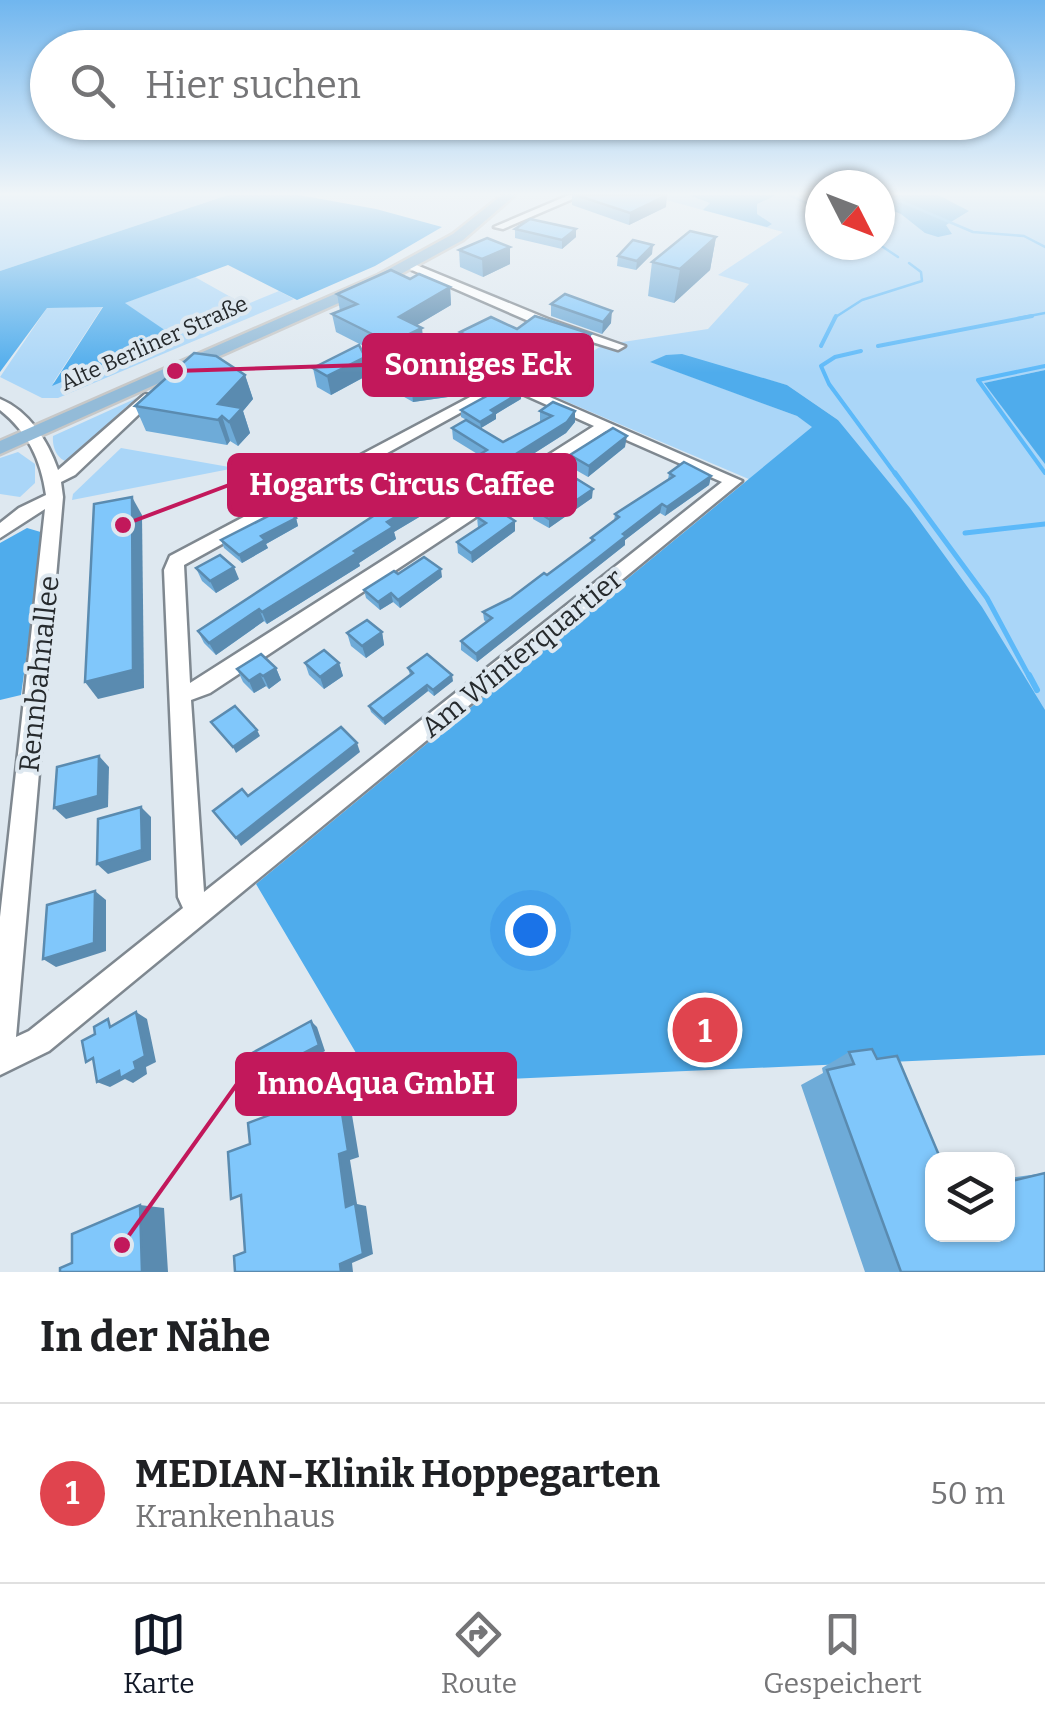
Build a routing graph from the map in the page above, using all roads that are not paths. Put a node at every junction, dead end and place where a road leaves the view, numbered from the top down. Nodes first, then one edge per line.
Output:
1 (406, 254) edge
2 (424, 254) edge
3 (409, 265) junction
4 (618, 346) dead end
5 (150, 397) edge
6 (0, 403) edge
7 (605, 425) junction
8 (31, 428) junction
9 (0, 435) edge
10 (0, 448) edge
11 (54, 488) junction
12 (0, 532) edge
13 (180, 695) junction
14 (200, 911) junction
15 (0, 1050) edge
16 (0, 1060) edge

1 - 8 main road, Alte Berliner Straße
2 - 3 main road, Alte Berliner Straße
3 - 4 street
3 - 8 main road, Alte Berliner Straße
5 - 11 street
6 - 8 street
7 - 13 street
7 - 13 street, Am Winterquartier
7 - 14 street, Am Winterquartier
8 - 9 main road
8 - 10 main road
8 - 11 street, Rennbahnallee
11 - 12 street
11 - 15 street, Rennbahnallee
13 - 14 street, Am Winterquartier
14 - 16 street, Am Winterquartier

